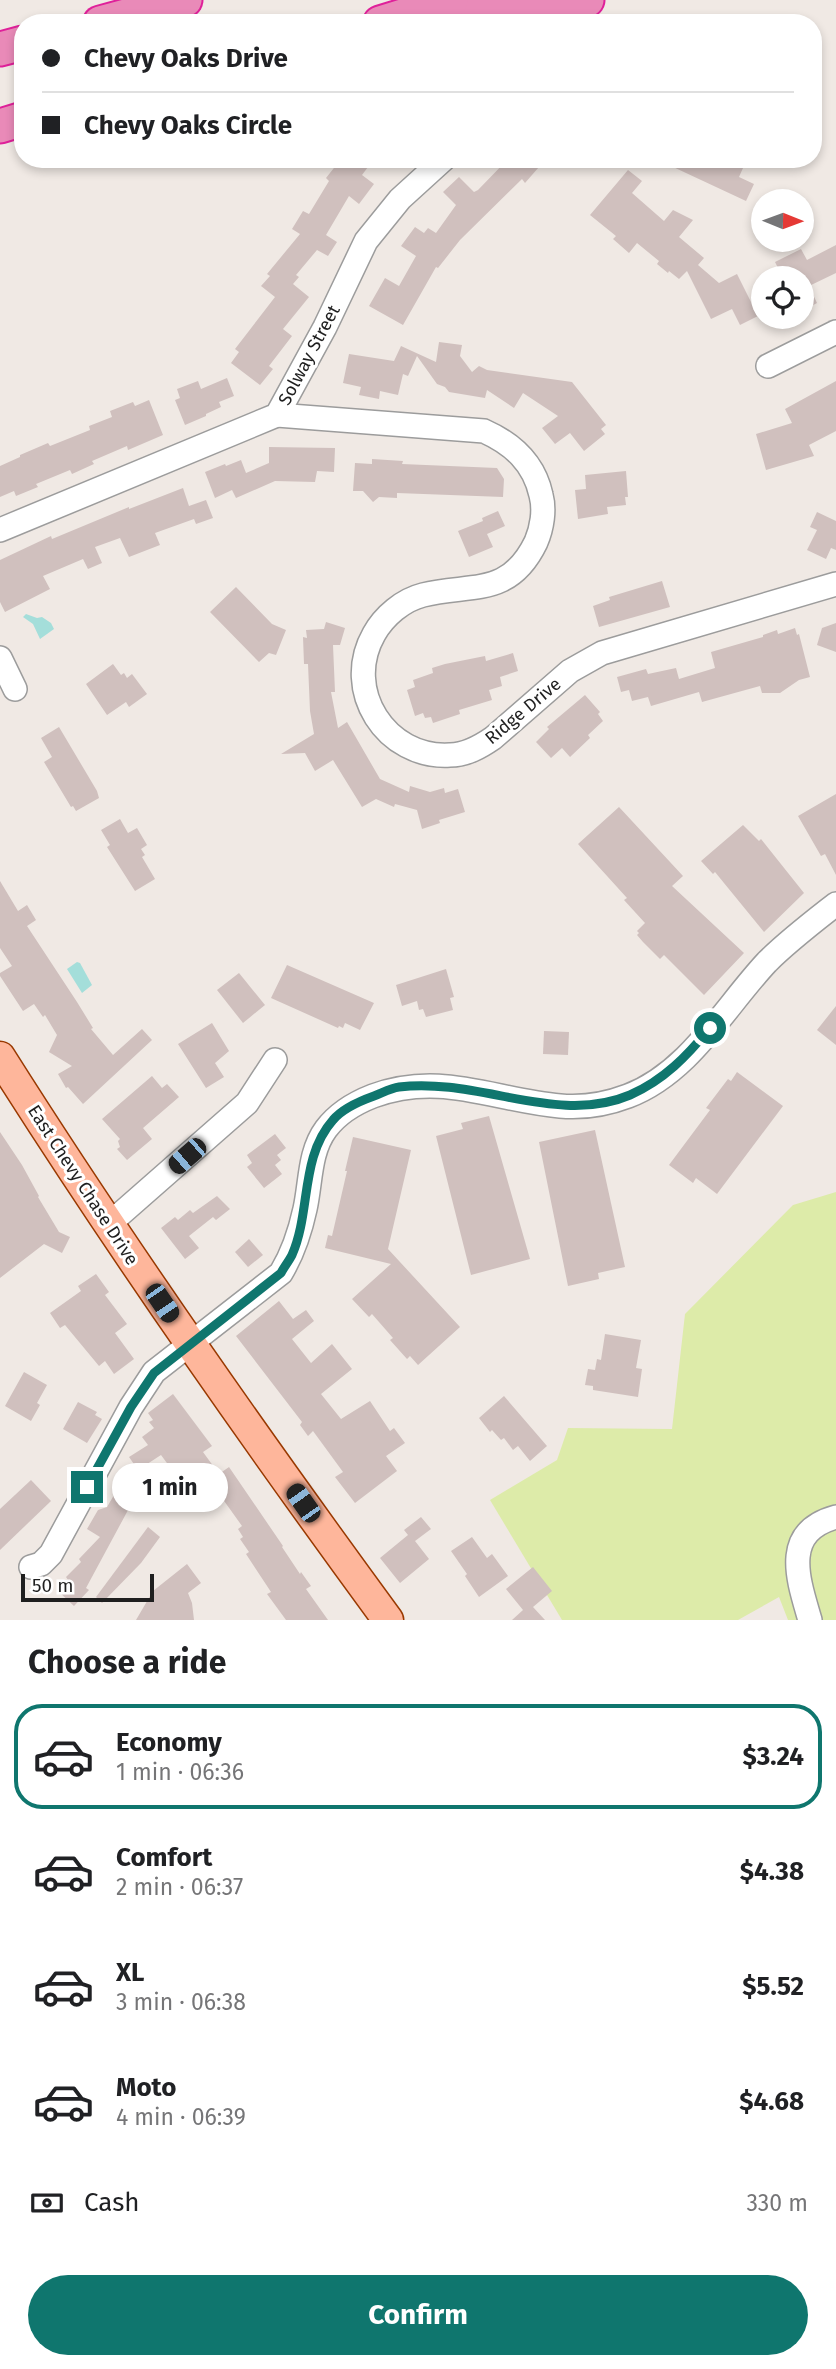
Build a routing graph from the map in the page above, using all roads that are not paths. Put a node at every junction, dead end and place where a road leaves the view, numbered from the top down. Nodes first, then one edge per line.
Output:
1 (185, 0) edge
2 (587, 0) edge
3 (444, 3) edge
4 (133, 14) edge
5 (409, 14) edge
6 (434, 168) edge
7 (836, 332) edge
8 (768, 366) dead end
9 (277, 415) junction
10 (0, 530) edge
11 (836, 584) edge
12 (0, 658) edge
13 (15, 690) dead end
14 (836, 904) edge
15 (0, 1057) edge
16 (275, 1060) dead end
17 (108, 1225) junction
18 (190, 1345) junction
19 (836, 1517) edge
20 (32, 1567) dead end
21 (388, 1620) edge
22 (810, 1620) edge

1 - 4 highway
2 - 3 highway
3 - 5 highway
6 - 9 street, Solway Street
7 - 8 street
9 - 10 street, Solway Street
9 - 11 street, Ridge Drive
12 - 13 street
14 - 18 street
15 - 17 main road, East Chevy Chase Drive
16 - 17 street
17 - 18 main road, East Chevy Chase Drive
18 - 20 street
18 - 21 main road, East Chevy Chase Drive
19 - 22 street

